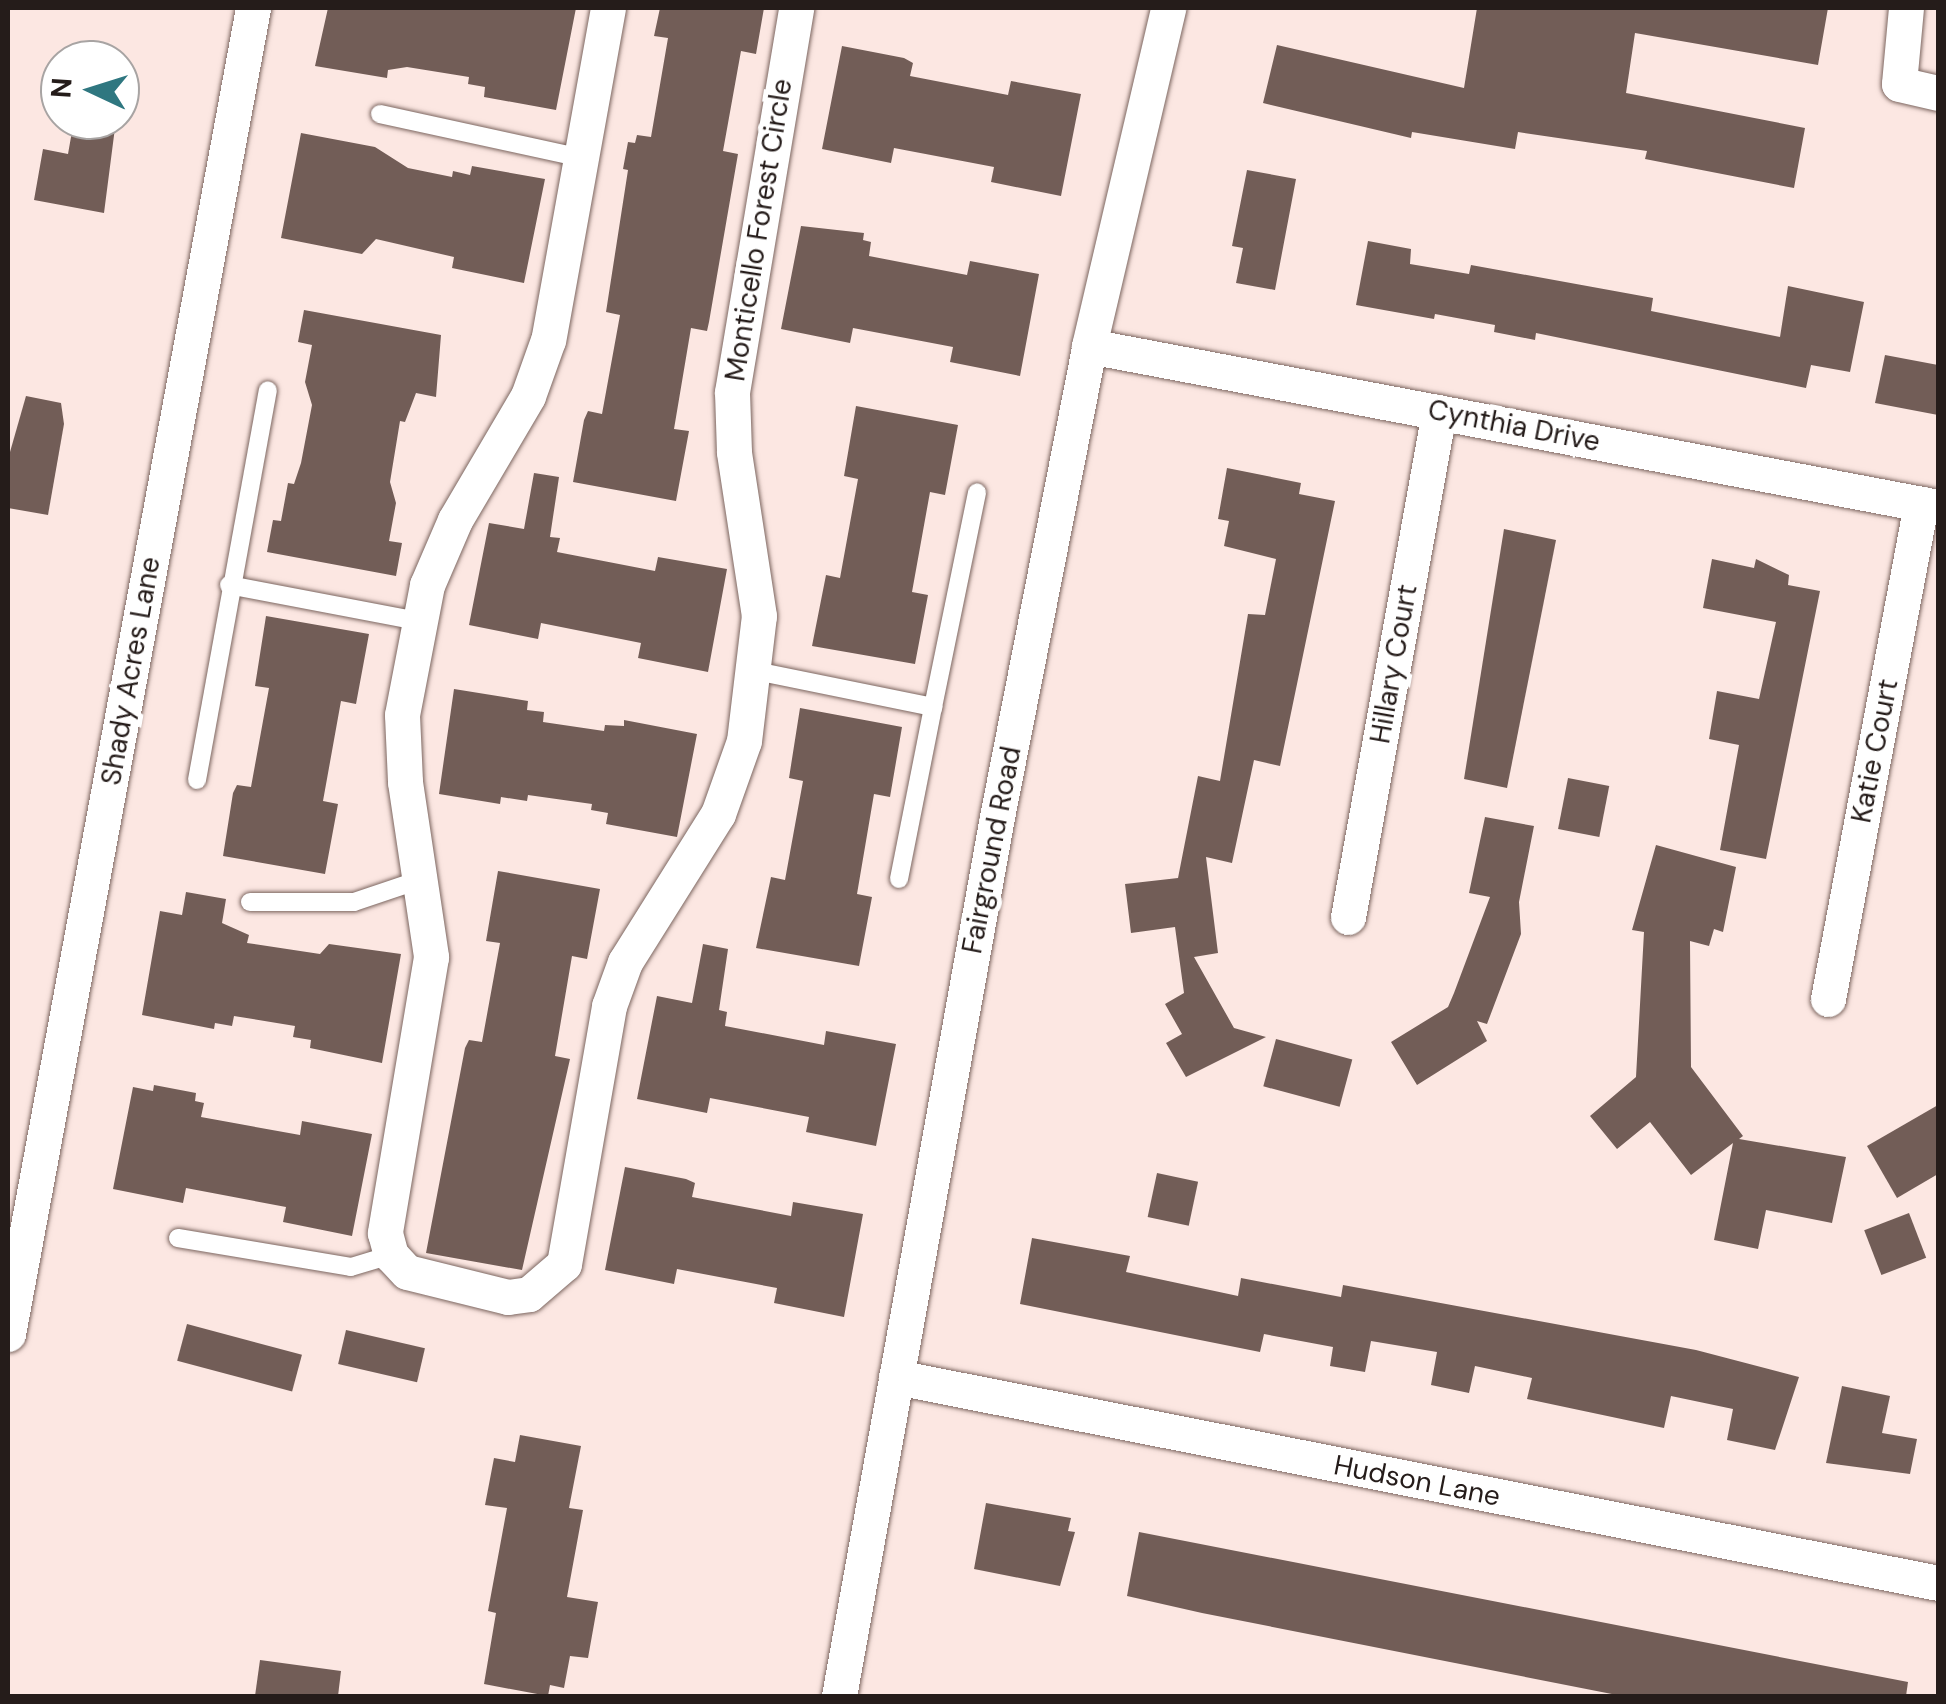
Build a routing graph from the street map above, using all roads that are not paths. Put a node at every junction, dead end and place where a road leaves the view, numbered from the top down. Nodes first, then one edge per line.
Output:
1 (254, 8) edge
2 (608, 8) edge
3 (796, 8) edge
4 (1168, 8) edge
5 (1906, 8) edge
6 (1938, 93) edge
7 (380, 114) dead end
8 (581, 158) junction
9 (1089, 346) junction
10 (268, 390) dead end
11 (1440, 412) junction
12 (978, 492) dead end
13 (1930, 505) edge
14 (228, 585) junction
15 (418, 621) junction
16 (756, 670) junction
17 (933, 707) junction
18 (196, 780) dead end
19 (422, 879) junction
20 (898, 880) dead end
21 (250, 902) dead end
22 (1348, 917) dead end
23 (1828, 999) dead end
24 (178, 1238) dead end
25 (391, 1255) junction
26 (8, 1334) edge
27 (896, 1377) junction
28 (1938, 1583) edge
29 (839, 1696) edge

1 - 26 street, Shady Acres Lane
2 - 8 street
3 - 16 street, Monticello Forest Circle
4 - 9 street, Fairground Road
5 - 6 street
7 - 8 lane
8 - 15 street
9 - 11 street, Cynthia Drive
9 - 27 street, Fairground Road
10 - 14 lane
11 - 13 street, Cynthia Drive
11 - 22 street, Hillary Court
12 - 17 lane
13 - 23 street, Katie Court
14 - 15 lane
14 - 18 lane
15 - 19 street
16 - 17 lane
16 - 25 street, Monticello Forest Circle
17 - 20 lane
19 - 21 lane
19 - 25 street
24 - 25 lane
27 - 28 street, Hudson Lane
27 - 29 street, Fairground Road

